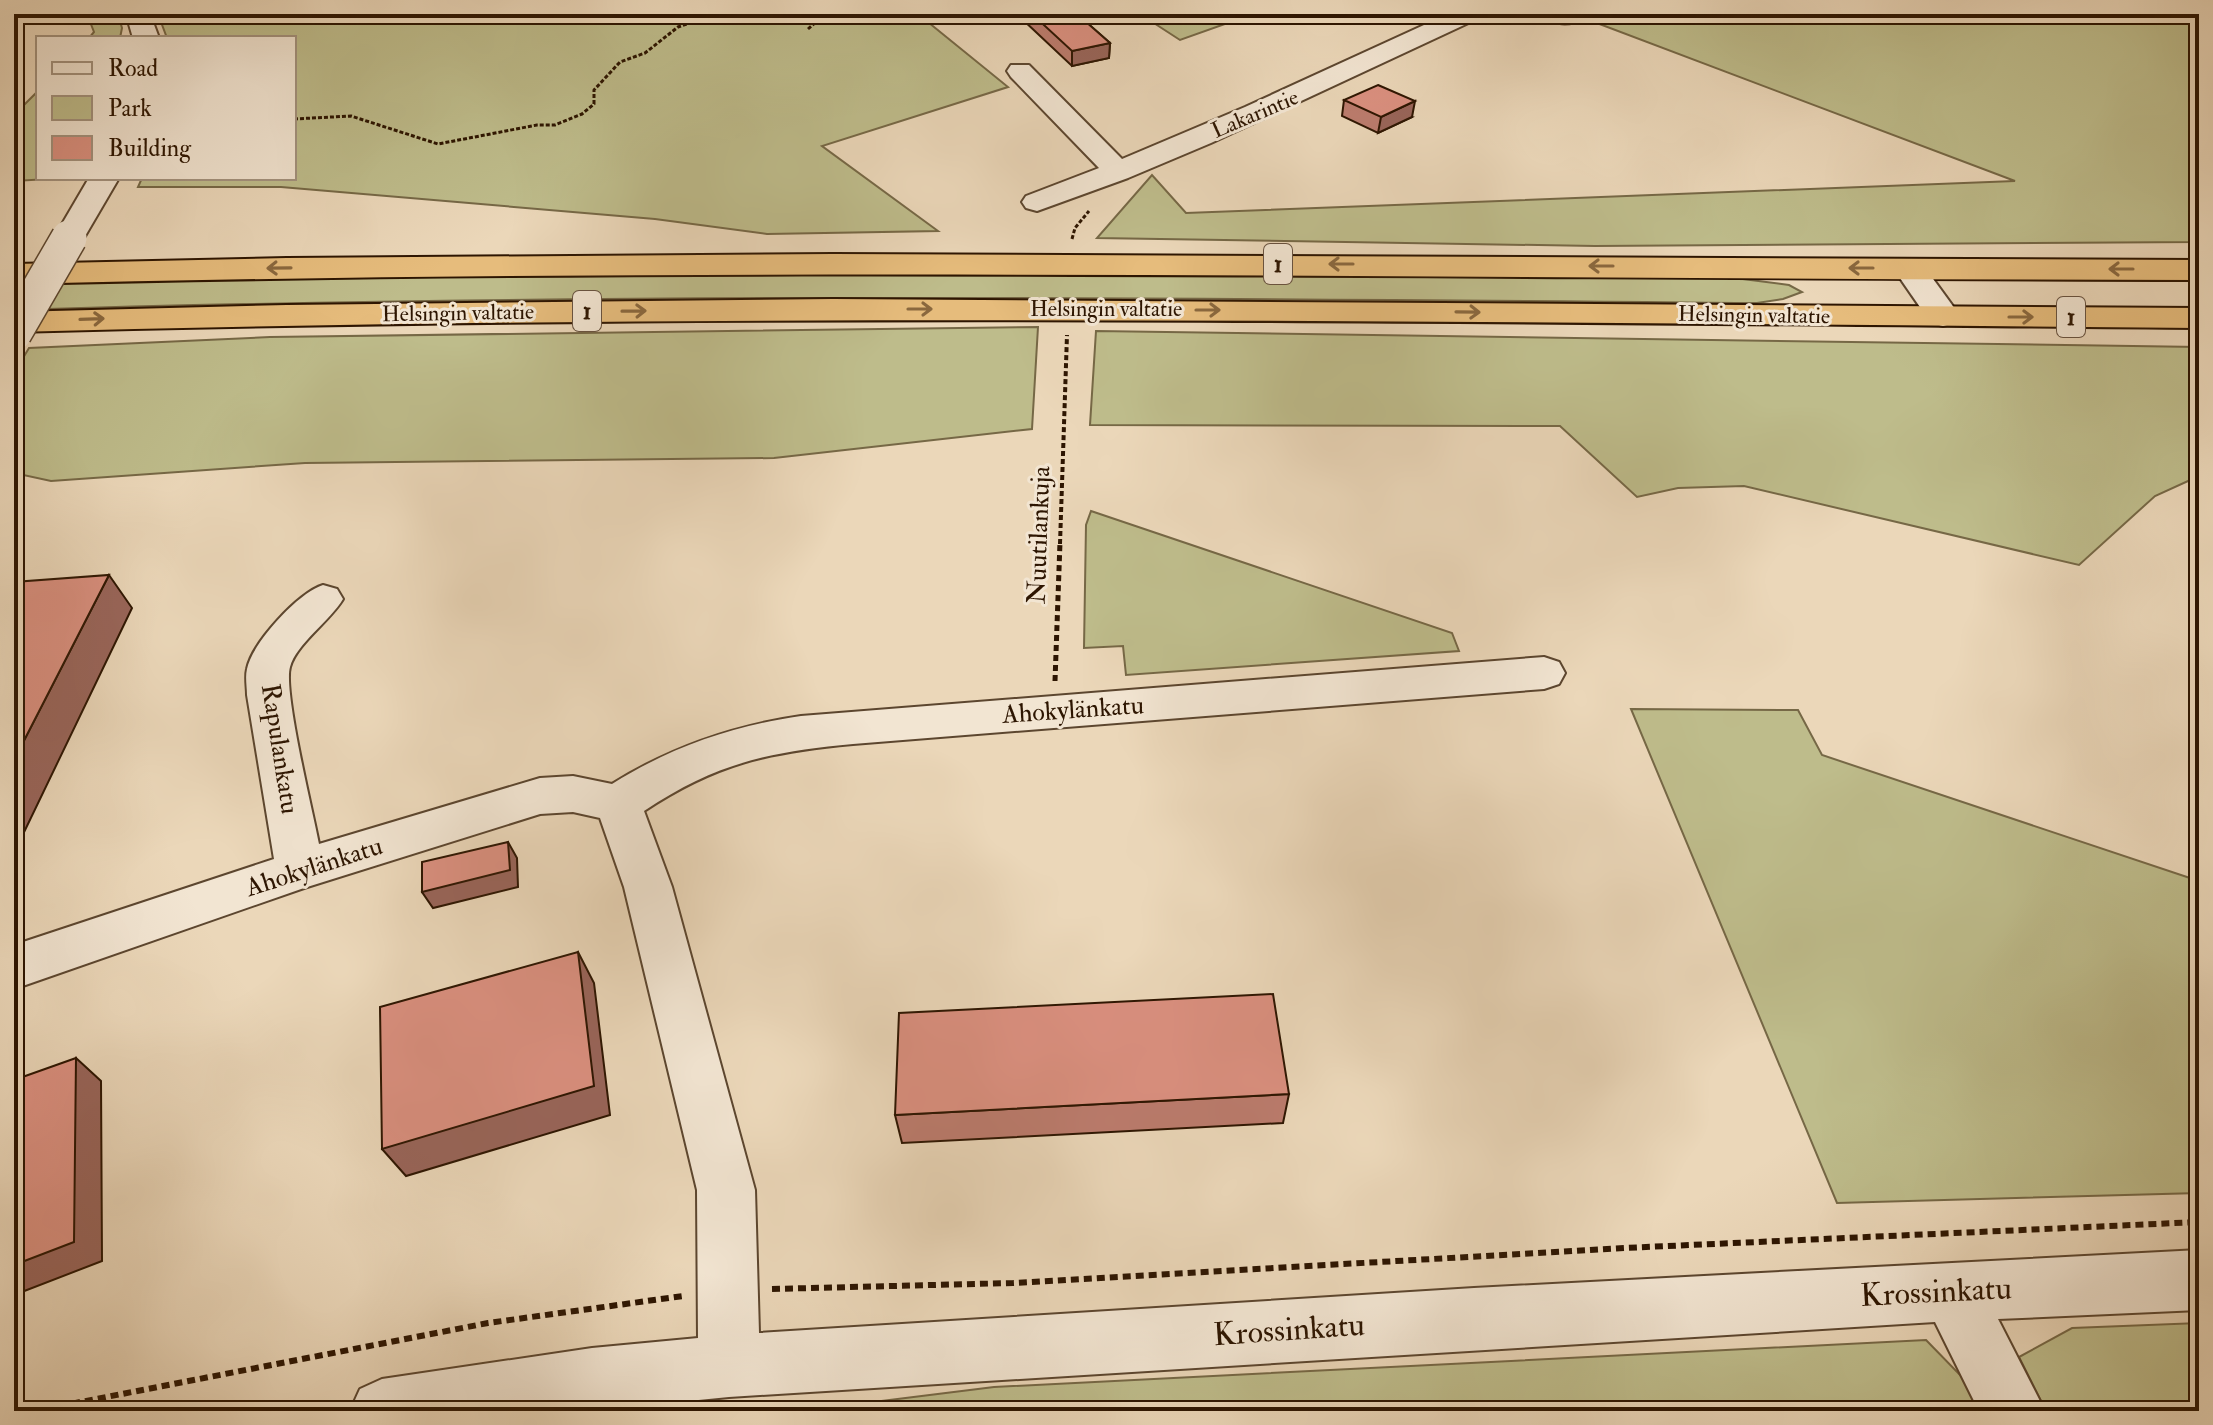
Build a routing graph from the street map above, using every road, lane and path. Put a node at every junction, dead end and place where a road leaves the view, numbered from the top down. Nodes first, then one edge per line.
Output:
1 (138, 14) edge
2 (698, 14) edge
3 (825, 14) edge
4 (1468, 14) edge
5 (2176, 14) edge
6 (2199, 21) edge
7 (808, 29) dead end
8 (145, 36) edge
9 (1020, 71) dead end
10 (296, 119) edge
11 (1118, 172) junction
12 (103, 180) edge
13 (1037, 202) dead end
14 (1909, 268) junction
15 (2199, 270) edge
16 (14, 274) edge
17 (1943, 316) junction
18 (2199, 318) edge
19 (14, 322) edge
20 (14, 333) edge
21 (1067, 333) dead end
22 (323, 599) dead end
23 (1544, 673) dead end
24 (1054, 711) junction
25 (618, 804) junction
26 (300, 870) junction
27 (14, 967) edge
28 (2199, 1222) edge
29 (2199, 1280) edge
30 (756, 1285) junction
31 (1951, 1291) junction
32 (729, 1366) junction
33 (34, 1411) edge
34 (382, 1411) edge
35 (2013, 1411) edge

1 - 8 street
2 - 10 path
3 - 7 path
4 - 11 street, Lakarintie
5 - 6 path
9 - 11 street
11 - 13 street, Lakarintie
12 - 20 street, bridge
15 -> 14 highway, Helsingin valtatie / 1
14 -> 16 highway, Helsingin valtatie / 1
14 - 17 street
17 -> 18 highway, Helsingin valtatie / 1
19 -> 17 highway, Helsingin valtatie / 1
21 - 24 path, Nuutilankuja
22 - 26 street, Rapulankatu
23 - 24 street, Ahokylänkatu
24 - 25 street, Ahokylänkatu
25 - 26 street, Ahokylänkatu
25 - 30 street
26 - 27 street, Ahokylänkatu
28 - 30 path
29 - 31 street, Krossinkatu
30 - 32 street
30 - 33 path
31 - 32 street, Krossinkatu
31 - 35 street
32 - 34 street, Krossinkatu

